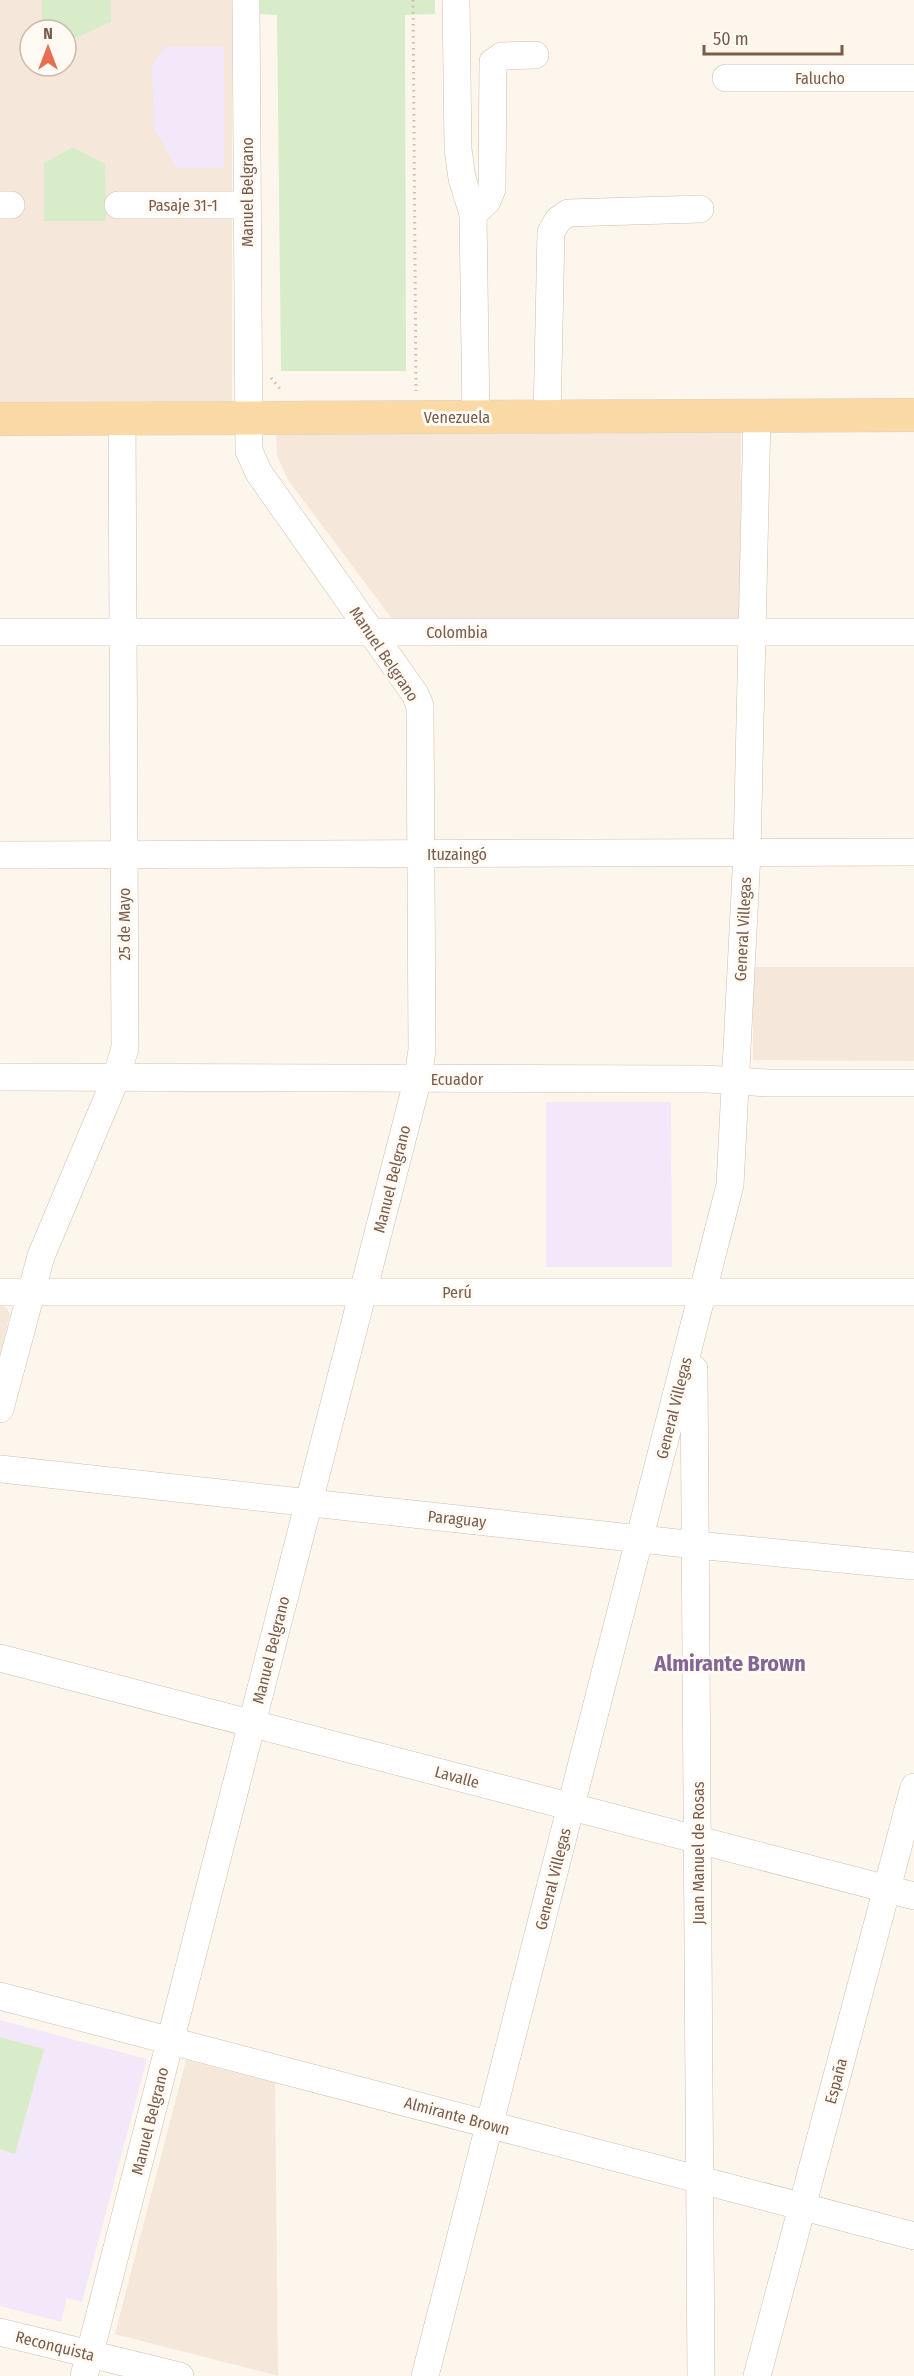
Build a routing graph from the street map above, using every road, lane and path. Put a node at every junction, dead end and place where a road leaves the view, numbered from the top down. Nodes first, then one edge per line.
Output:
1 (246, 0) edge
2 (413, 0) edge
3 (456, 0) edge
4 (535, 55) dead end
5 (726, 78) dead end
6 (914, 78) edge
7 (118, 205) dead end
8 (247, 205) junction
9 (700, 209) dead end
10 (473, 214) junction
11 (271, 379) dead end
12 (416, 394) dead end
13 (285, 395) dead end
14 (914, 415) edge
15 (757, 416) junction
16 (476, 417) junction
17 (547, 417) junction
18 (122, 418) junction
19 (248, 418) junction
20 (0, 419) edge
21 (0, 632) edge
22 (123, 632) junction
23 (371, 632) junction
24 (752, 632) junction
25 (914, 632) edge
26 (914, 852) edge
27 (747, 853) junction
28 (422, 854) junction
29 (0, 855) edge
30 (124, 855) junction
31 (0, 1077) edge
32 (116, 1078) junction
33 (418, 1078) junction
34 (736, 1081) junction
35 (914, 1083) edge
36 (0, 1292) edge
37 (30, 1292) junction
38 (363, 1292) junction
39 (704, 1292) junction
40 (914, 1292) edge
41 (694, 1330) junction
42 (0, 1409) edge
43 (0, 1469) edge
44 (309, 1503) junction
45 (640, 1539) junction
46 (696, 1545) junction
47 (914, 1566) edge
48 (0, 1658) edge
49 (252, 1724) junction
50 (914, 1787) edge
51 (571, 1807) junction
52 (698, 1840) junction
53 (887, 1889) junction
54 (914, 1896) edge
55 (0, 1996) edge
56 (171, 2040) junction
57 (489, 2124) junction
58 (700, 2180) junction
59 (802, 2207) junction
60 (914, 2236) edge
61 (0, 2332) edge
62 (87, 2366) edge
63 (180, 2376) edge
64 (425, 2376) edge
65 (701, 2376) edge
66 (757, 2376) edge

1 - 8 street, Manuel Belgrano
2 - 12 path
3 - 10 street
4 - 10 street
5 - 6 street, Falucho
7 - 8 street, Pasaje 31-1
8 - 19 street, Manuel Belgrano
9 - 17 street
10 - 16 street
11 - 13 path
14 - 15 main road, Venezuela
15 - 17 main road, Venezuela
15 - 24 street, General Villegas
16 - 17 main road, Venezuela
16 - 19 main road, Venezuela
18 - 19 main road, Venezuela
18 - 20 main road, Venezuela
18 - 22 street, 25 de Mayo
19 - 23 street, Manuel Belgrano
21 - 22 street, Colombia
22 - 23 street, Colombia
22 - 30 street, 25 de Mayo
23 - 24 street, Colombia
23 - 28 street, Manuel Belgrano
24 - 25 street, Colombia
24 - 27 street, General Villegas
26 - 27 street, Ituzaingó
27 - 28 street, Ituzaingó
27 - 34 street, General Villegas
28 - 30 street, Ituzaingó
28 - 33 street, Manuel Belgrano
29 - 30 street, Ituzaingó
30 - 32 street, 25 de Mayo
31 - 32 street, Ecuador
32 - 33 street, Ecuador
32 - 37 street, 25 de Mayo
33 - 34 street, Ecuador
33 - 38 street, Manuel Belgrano
34 - 35 street, Ecuador
34 - 39 street, General Villegas
36 - 37 street, Perú
37 - 38 street, Perú
37 - 42 street, 25 de Mayo
38 - 39 street, Perú
38 - 44 street, Manuel Belgrano
39 - 40 street, Perú
39 - 41 street, General Villegas
41 - 45 street, General Villegas
41 - 46 street, Juan Manuel de Rosas
43 - 44 street, Paraguay
44 - 45 street, Paraguay
44 - 49 street, Manuel Belgrano
45 - 46 street, Paraguay
45 - 51 street, General Villegas
46 - 47 street, Paraguay
46 - 52 street, Juan Manuel de Rosas
48 - 49 street, Lavalle
49 - 51 street, Lavalle
49 - 56 street, Manuel Belgrano
50 - 53 street, España
51 - 52 street, Lavalle
51 - 57 street, General Villegas
52 - 53 street, Lavalle
52 - 58 street, Juan Manuel de Rosas
53 - 54 street, Lavalle
53 - 59 street, España
55 - 56 street, Almirante Brown
56 - 57 street, Almirante Brown
56 - 62 street, Manuel Belgrano
57 - 58 street, Almirante Brown
57 - 64 street, General Villegas
58 - 59 street, Almirante Brown
58 - 65 street, Juan Manuel de Rosas
59 - 60 street, Almirante Brown
59 - 66 street, España
61 - 62 street, Reconquista
62 - 63 street, Reconquista

